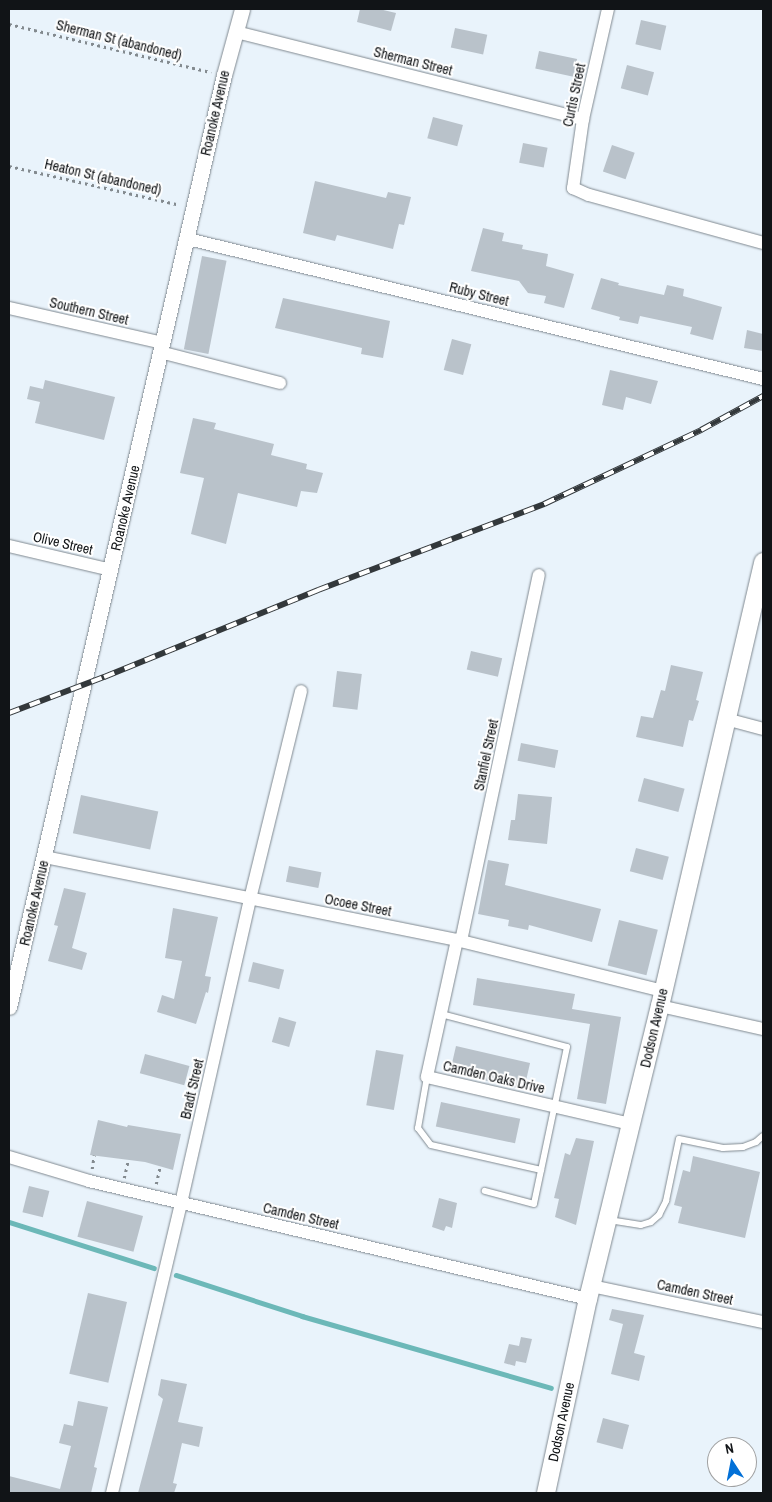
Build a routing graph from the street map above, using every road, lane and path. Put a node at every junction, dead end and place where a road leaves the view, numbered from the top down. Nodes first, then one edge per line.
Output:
1 (242, 9) edge
2 (608, 9) edge
3 (9, 24) edge
4 (236, 32) junction
5 (224, 75) junction
6 (583, 119) junction
7 (9, 166) edge
8 (193, 208) junction
9 (188, 239) junction
10 (763, 243) edge
11 (9, 308) edge
12 (161, 347) junction
13 (763, 378) edge
14 (280, 383) dead end
15 (9, 546) edge
16 (763, 562) edge
17 (111, 570) junction
18 (539, 575) dead end
19 (300, 691) dead end
20 (726, 719) junction
21 (763, 730) edge
22 (45, 857) junction
23 (250, 899) junction
24 (459, 941) junction
25 (661, 998) junction
26 (9, 1008) edge
27 (441, 1014) junction
28 (763, 1029) edge
29 (427, 1077) junction
30 (555, 1106) junction
31 (631, 1124) junction
32 (763, 1136) edge
33 (9, 1157) edge
34 (128, 1160) dead end
35 (160, 1166) dead end
36 (541, 1170) junction
37 (121, 1188) junction
38 (485, 1192) dead end
39 (152, 1196) junction
40 (181, 1203) junction
41 (608, 1220) junction
42 (590, 1292) junction
43 (763, 1322) edge
44 (112, 1493) edge
45 (546, 1493) edge

1 - 4 street, Roanoke Avenue
2 - 6 street, Curtis Street
3 - 5 path, Sherman St (abandoned)
4 - 5 street, Roanoke Avenue
4 - 6 street, Sherman Street
5 - 8 street, Roanoke Avenue
6 - 10 street, Curtis Street
7 - 8 path, Heaton St (abandoned)
8 - 9 street, Roanoke Avenue
9 - 12 street, Roanoke Avenue
9 - 13 street, Ruby Street
11 - 12 street, Southern Street
12 - 14 street, Southern Street
12 - 17 street, Roanoke Avenue
15 - 17 street, Olive Street
16 - 20 main road, Dodson Avenue
17 - 22 street, Roanoke Avenue
18 - 24 street, Stanfiel Street
19 - 23 street, Bradt Street
20 - 21 street
20 - 25 main road, Dodson Avenue
22 - 23 street, Ocoee Street
22 - 26 street, Roanoke Avenue
23 - 24 street, Ocoee Street
23 - 40 street, Bradt Street
24 - 25 street, Ocoee Street
24 - 27 street, Camden Oaks Drive
25 - 28 street, Ocoee Street
25 - 31 main road, Dodson Avenue
27 - 29 street, Camden Oaks Drive
27 - 30 lane
29 - 30 street, Camden Oaks Drive
29 - 36 lane
30 - 31 street, Camden Oaks Drive
30 - 36 lane
31 - 41 main road, Dodson Avenue
32 - 41 lane
33 - 37 street, Camden Street
34 - 37 path
35 - 39 path
36 - 38 lane
37 - 39 street, Camden Street
39 - 40 street, Camden Street
40 - 42 street, Camden Street
40 - 44 street, Bradt Street
41 - 42 main road, Dodson Avenue
42 - 43 street, Camden Street
42 - 45 main road, Dodson Avenue

